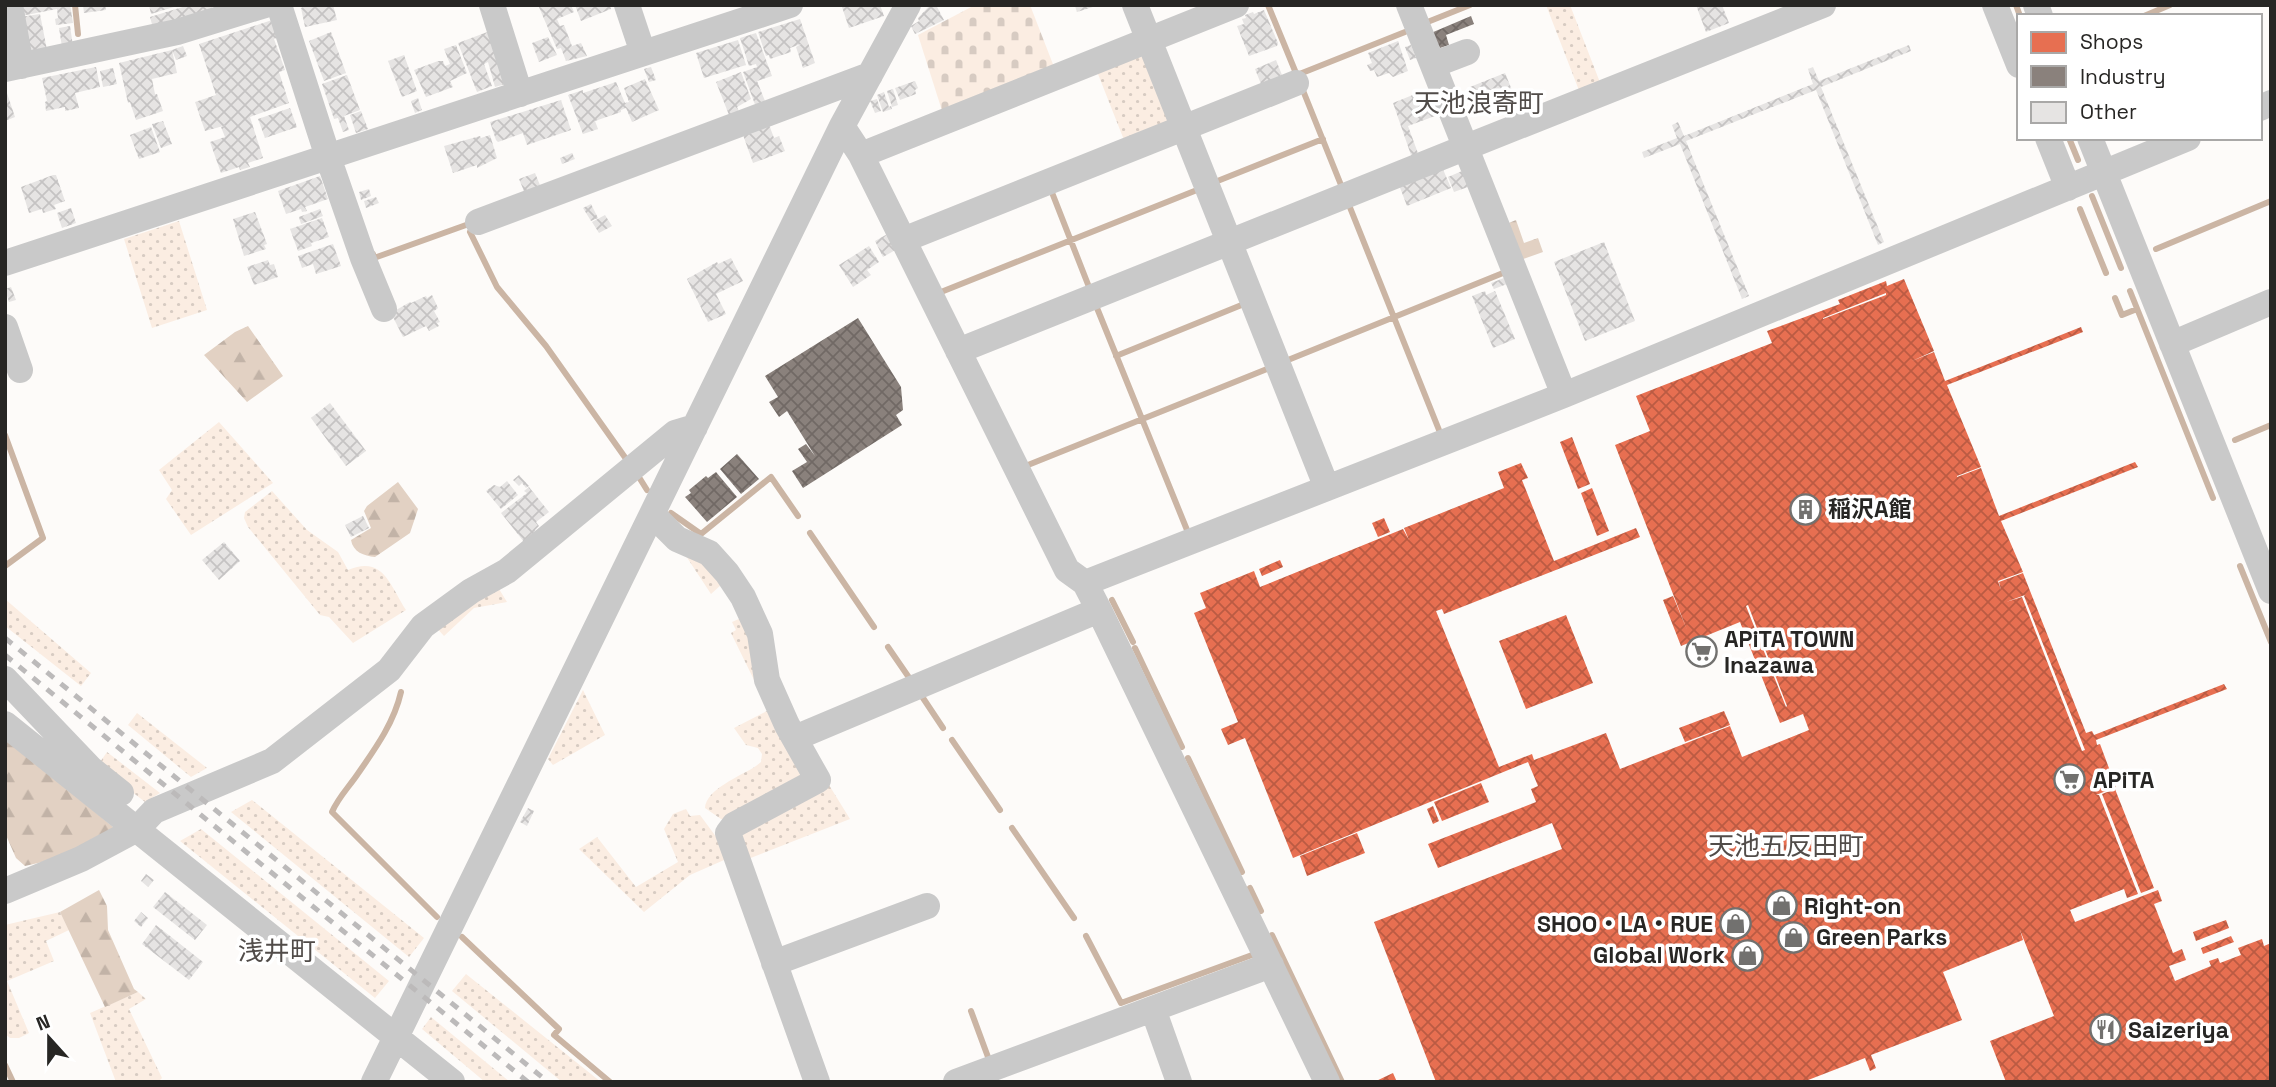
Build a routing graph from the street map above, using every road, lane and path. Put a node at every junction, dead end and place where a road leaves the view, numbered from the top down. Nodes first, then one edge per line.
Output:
1 (10, 5) edge
2 (265, 5) edge
3 (279, 5) edge
4 (492, 5) edge
5 (627, 5) edge
6 (790, 5) edge
7 (908, 5) edge
8 (1135, 5) edge
9 (1236, 5) edge
10 (1409, 5) edge
11 (1823, 5) edge
12 (1995, 5) edge
13 (746, 12) edge
14 (1149, 40) junction
15 (1467, 51) dead end
16 (643, 54) junction
17 (2017, 60) edge
18 (1433, 65) junction
19 (13, 67) edge
20 (870, 75) junction
21 (1296, 83) dead end
22 (520, 94) junction
23 (842, 127) junction
24 (1184, 128) junction
25 (2049, 140) edge
26 (2091, 140) edge
27 (2183, 140) edge
28 (1465, 146) junction
29 (861, 155) junction
30 (328, 157) junction
31 (2104, 174) junction
32 (2068, 188) junction
33 (478, 222) dead end
34 (903, 240) junction
35 (1229, 243) junction
36 (5, 263) edge
37 (2271, 302) edge
38 (384, 309) dead end
39 (5, 327) edge
40 (2172, 344) junction
41 (958, 351) junction
42 (20, 370) dead end
43 (1564, 395) junction
44 (695, 427) junction
45 (1327, 488) junction
46 (652, 514) junction
47 (2261, 539) edge
48 (1085, 583) junction
49 (2271, 591) edge
50 (1099, 610) junction
51 (5, 679) edge
52 (5, 724) edge
53 (795, 738) junction
54 (143, 822) junction
55 (5, 891) edge
56 (927, 906) dead end
57 (774, 963) junction
58 (1272, 965) junction
59 (1153, 1009) junction
60 (397, 1036) junction
61 (374, 1082) edge
62 (452, 1082) edge
63 (817, 1082) edge
64 (956, 1082) edge
65 (1179, 1082) edge
66 (1327, 1082) edge

1 - 19 street
2 - 19 street
3 - 30 street
4 - 22 street
5 - 16 street
6 - 13 street
7 - 20 street
8 - 14 street
9 - 14 street
10 - 18 street
11 - 28 street
12 - 17 street
13 - 16 street
14 - 24 street
14 - 29 street
15 - 18 street
16 - 22 street
18 - 28 street
20 - 23 street
20 - 33 street
21 - 24 street
22 - 30 street
23 - 29 street
23 - 44 street
24 - 34 street
24 - 35 street
25 - 32 street
26 - 31 street
27 - 31 street
28 - 35 street
28 - 43 street
29 - 34 street
30 - 36 street
30 - 38 street
31 - 32 street
31 - 40 street
32 - 43 street
34 - 41 street
35 - 41 street
35 - 45 street
37 - 40 street
39 - 42 street
40 - 47 street
41 - 48 street
43 - 45 street
44 - 46 street
44 - 54 street
45 - 48 street
46 - 53 street
46 - 60 street
47 - 49 street
48 - 50 street
50 - 53 street
50 - 58 street
51 - 54 street
52 - 54 street
53 - 57 street
54 - 55 street
54 - 60 street
56 - 57 street
57 - 63 street
58 - 59 street
58 - 66 street
59 - 64 street
59 - 65 street
60 - 61 street
60 - 62 street

